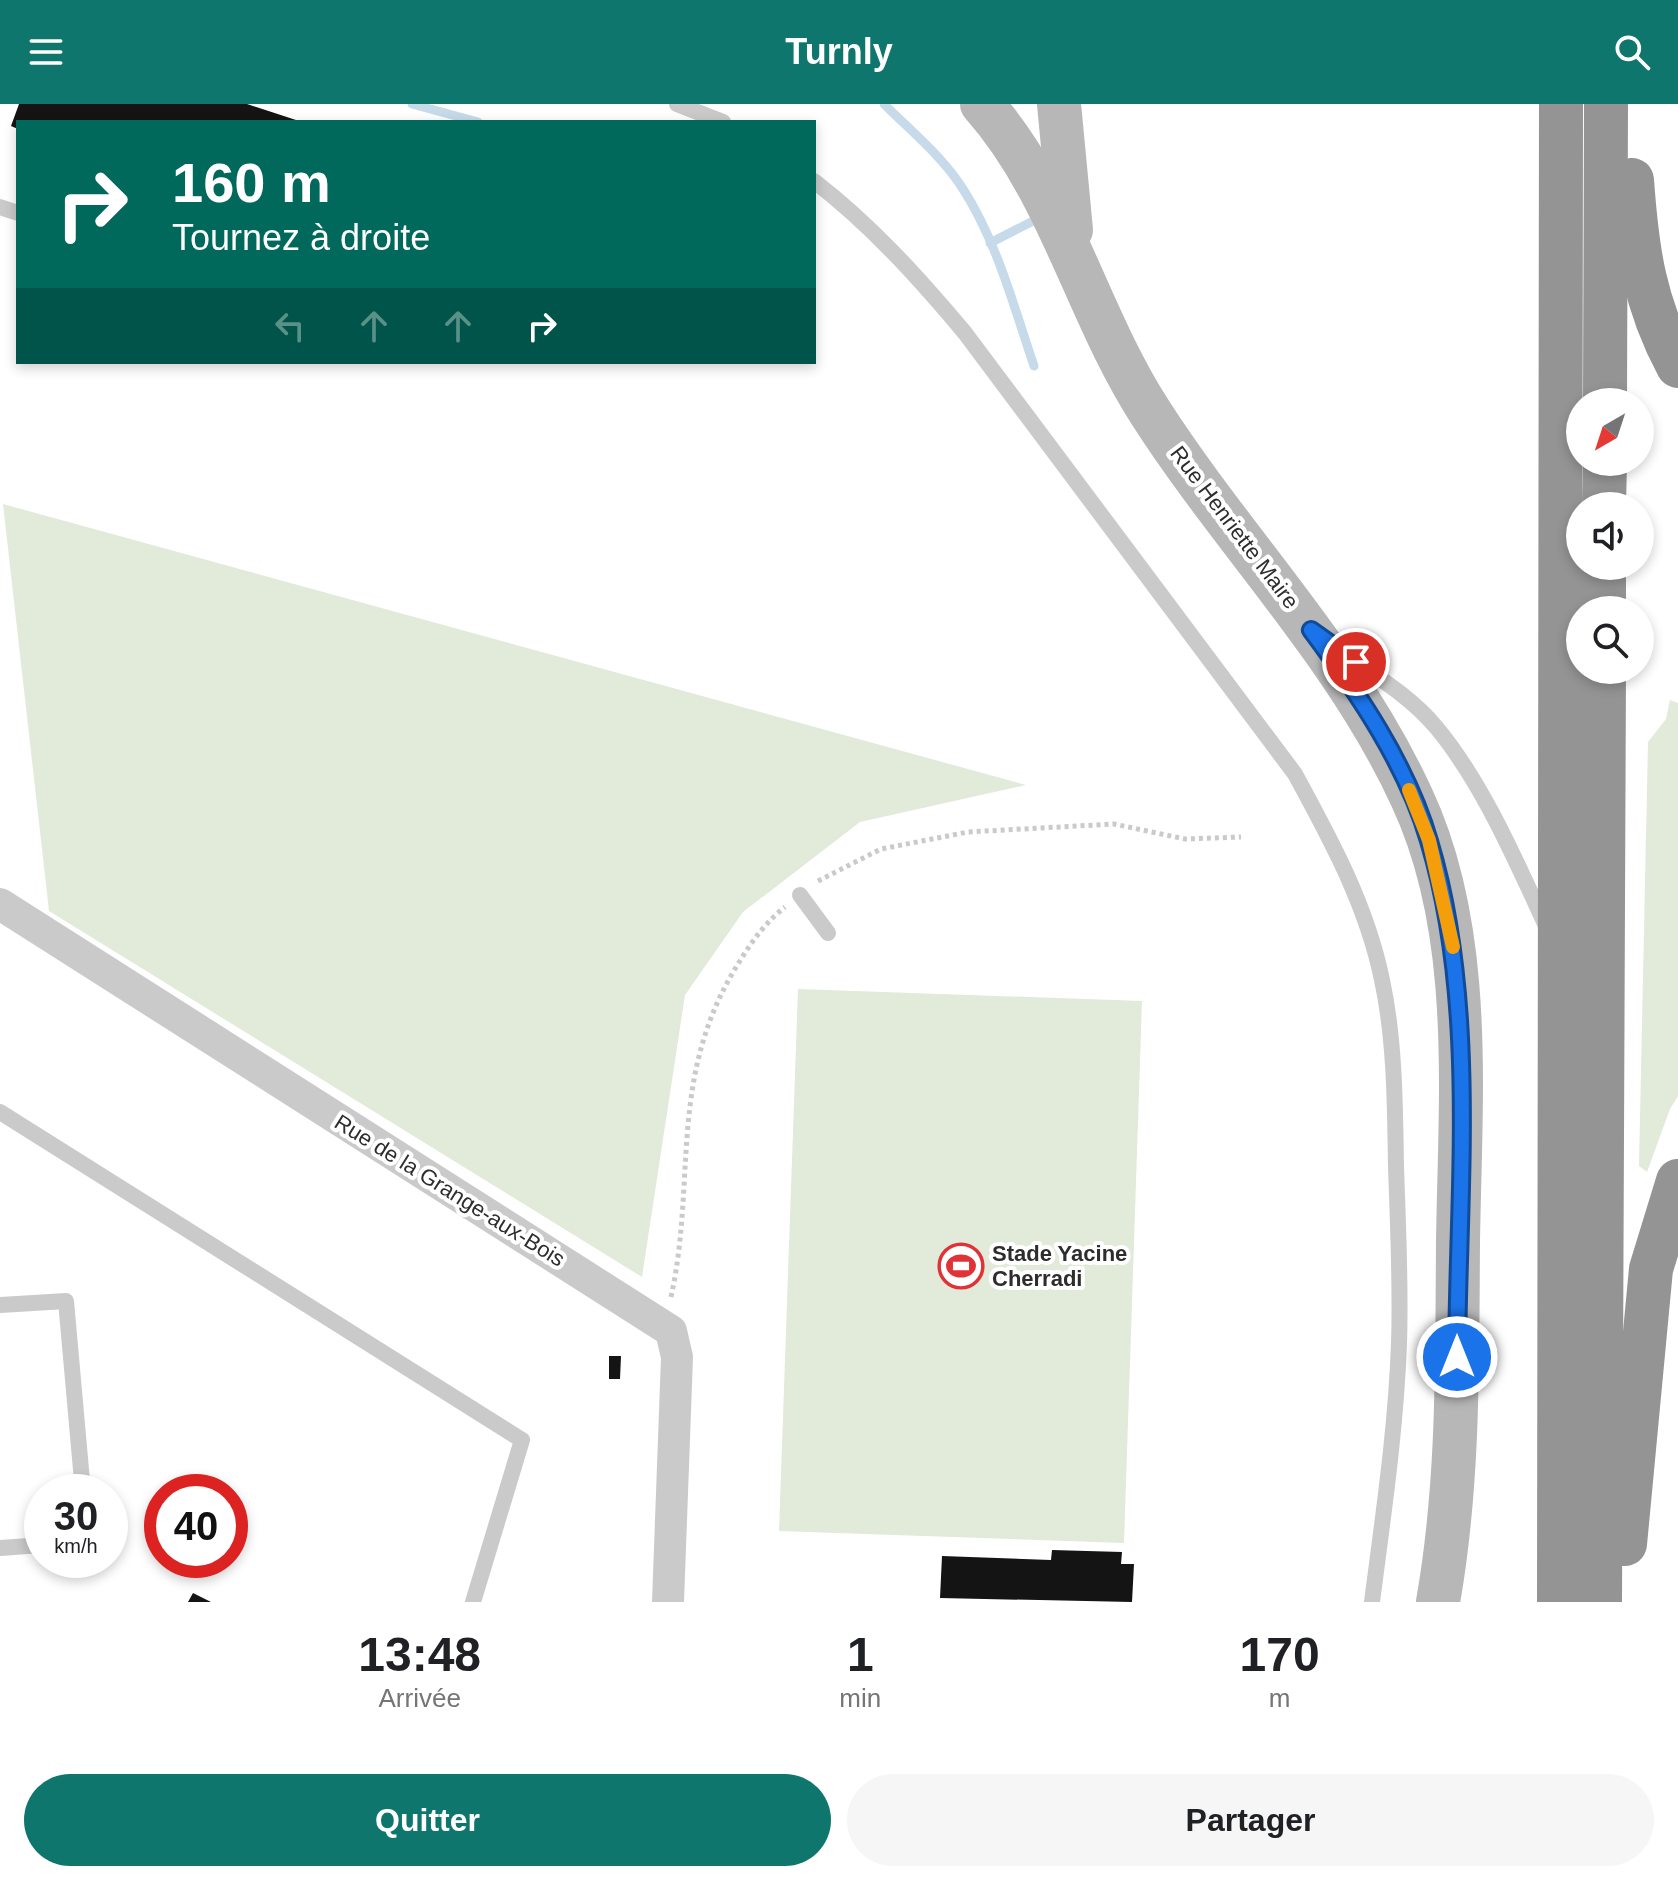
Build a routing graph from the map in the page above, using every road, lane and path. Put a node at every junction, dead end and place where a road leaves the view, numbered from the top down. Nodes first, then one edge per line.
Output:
1 (677, 104) edge
2 (982, 104) edge
3 (1059, 104) edge
4 (1561, 104) edge
5 (1606, 104) edge
6 (1626, 104) edge
7 (718, 120) edge
8 (816, 183) edge
9 (1073, 252) junction
10 (1678, 366) edge
11 (1605, 388) edge
12 (1311, 630) junction
13 (1604, 684) edge
14 (1241, 837) dead end
15 (800, 895) junction
16 (0, 904) edge
17 (828, 933) dead end
18 (1561, 960) junction
19 (0, 1112) edge
20 (1678, 1181) edge
21 (0, 1305) edge
22 (671, 1331) junction
23 (81, 1474) edge
24 (24, 1546) edge
25 (0, 1548) edge
26 (473, 1602) edge
27 (668, 1602) edge
28 (1372, 1602) edge
29 (1438, 1602) edge
30 (1559, 1602) edge
31 (1600, 1602) edge
32 (1620, 1602) edge

1 - 7 lane
2 - 9 street, Rue Henriette Maire
3 - 9 street, Rue Henriette Maire
4 - 18 highway
5 - 11 highway
6 - 10 highway
8 - 28 lane
9 - 12 street, Rue Henriette Maire
12 - 18 lane
12 - 29 street, Rue Henriette Maire
13 - 31 highway
14 - 15 path
15 - 17 lane
15 - 22 path
16 - 22 street, Rue de la Grange-aux-Bois
18 - 30 highway
19 - 26 lane
20 - 32 highway
21 - 23 lane
22 - 27 street
24 - 25 lane

